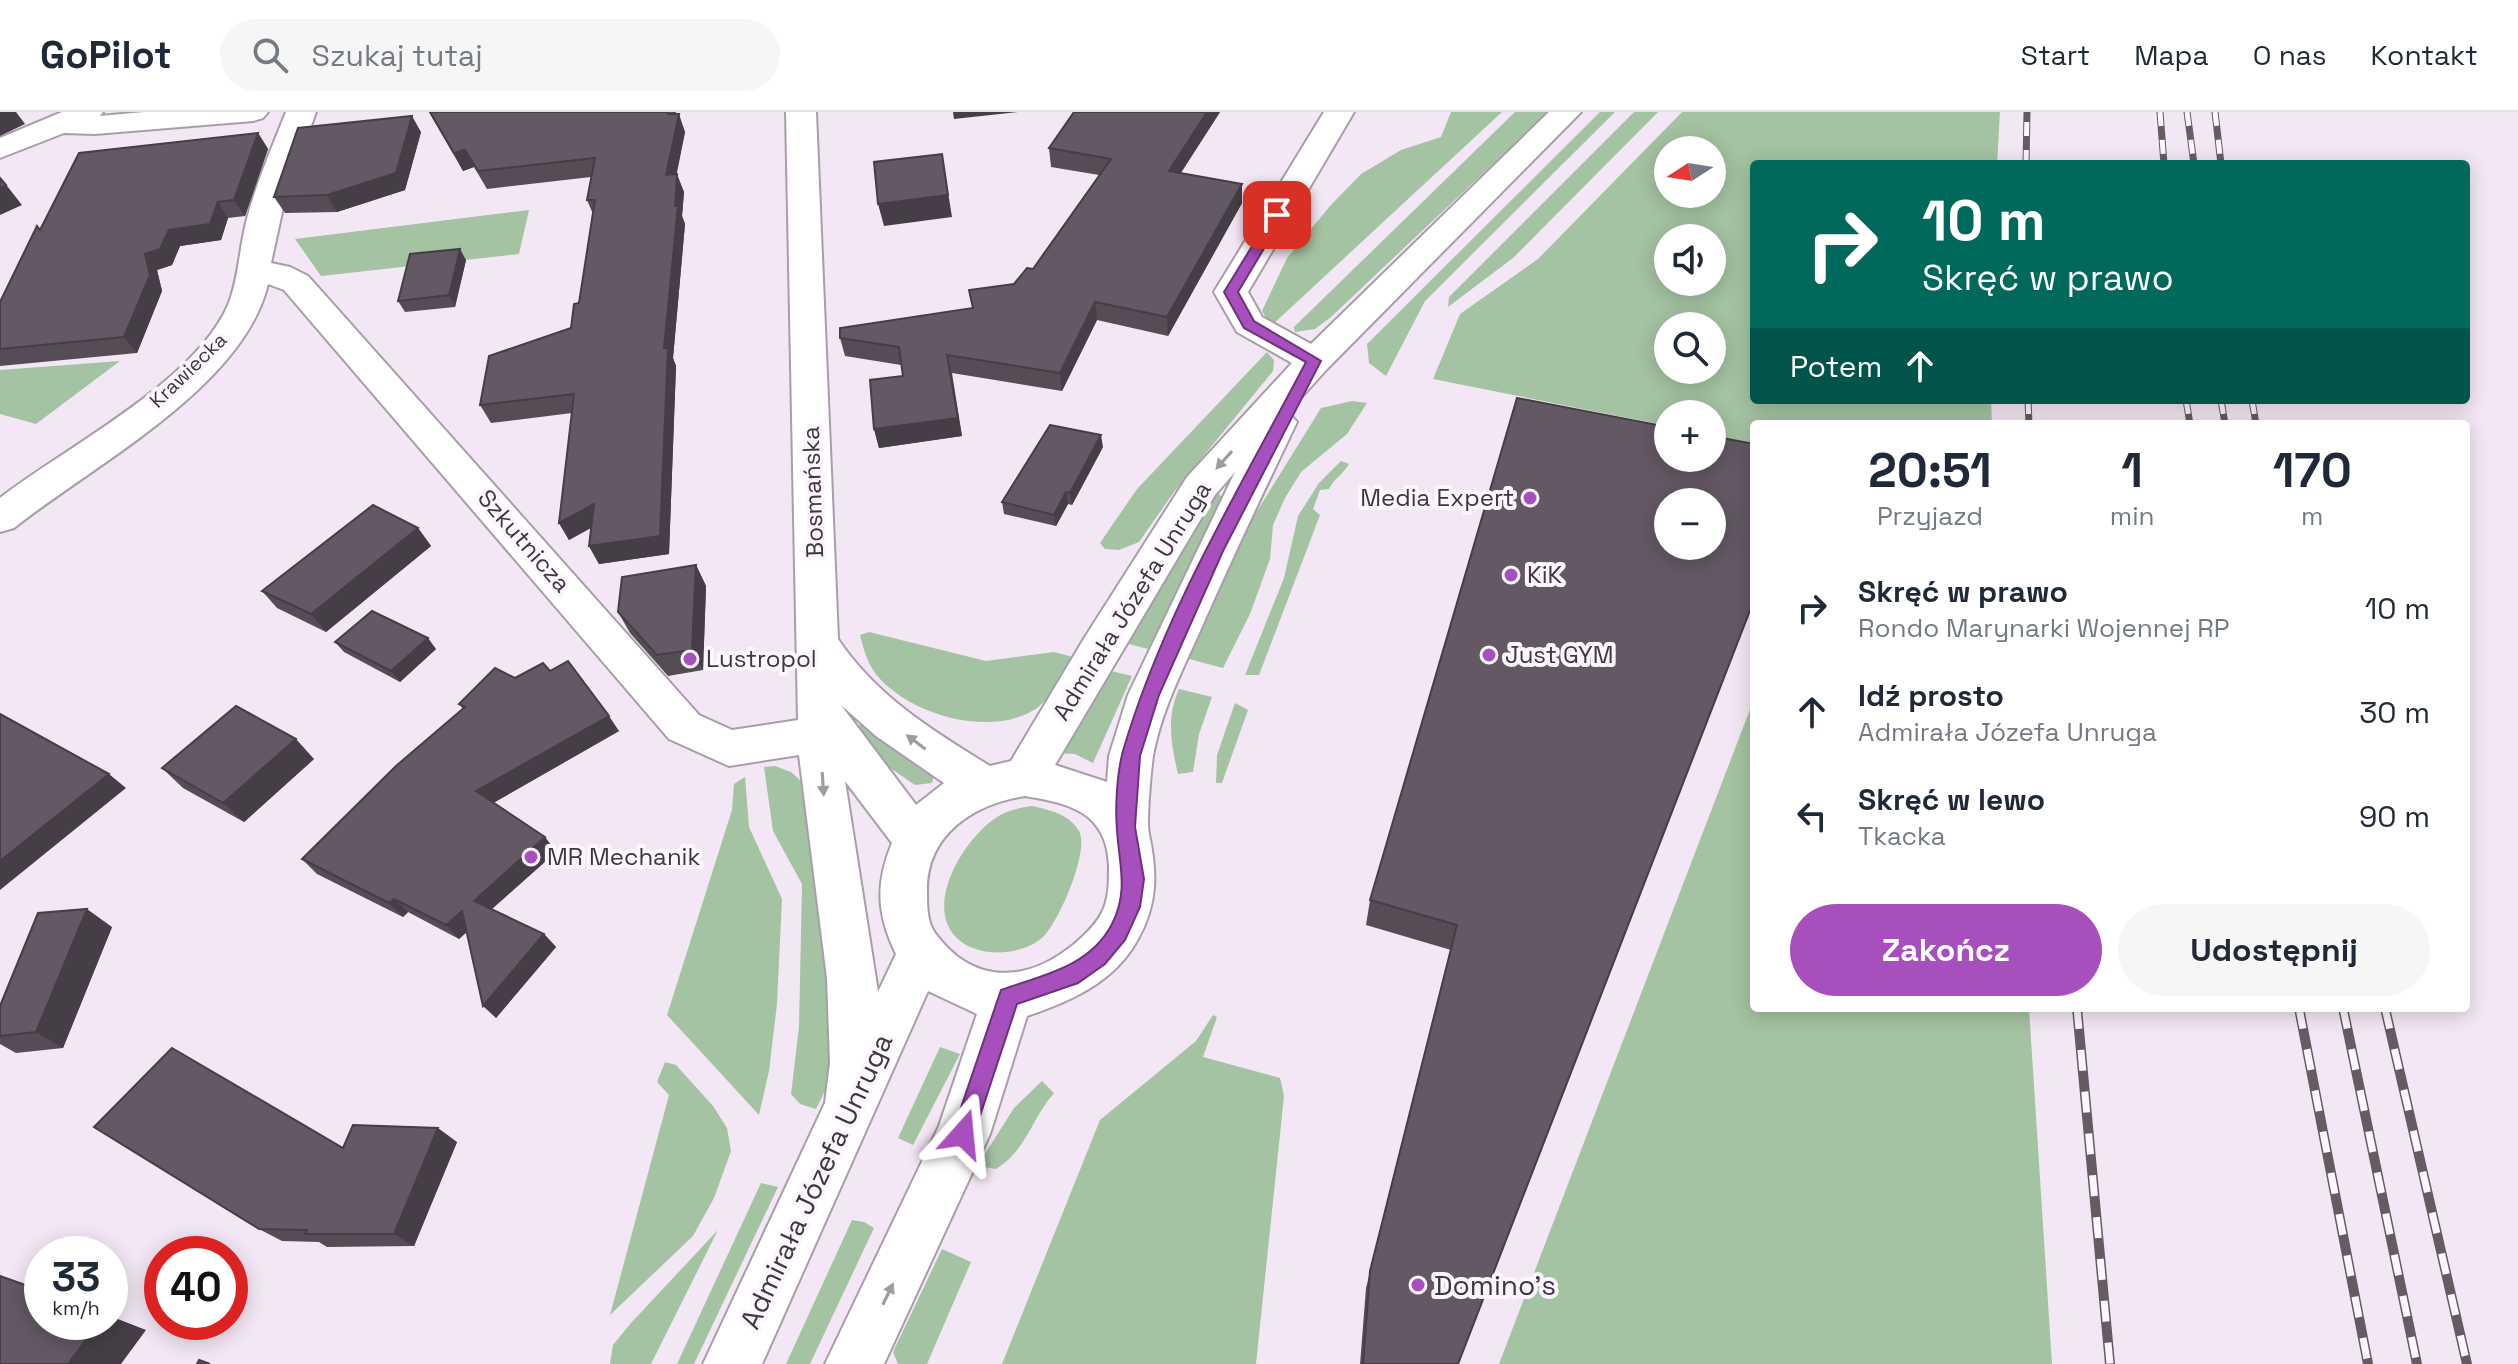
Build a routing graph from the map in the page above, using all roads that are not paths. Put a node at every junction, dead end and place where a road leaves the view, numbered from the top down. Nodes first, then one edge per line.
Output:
1 (253, 112) edge
2 (301, 112) edge
3 (801, 112) edge
4 (1339, 112) edge
5 (1566, 112) edge
6 (76, 118) edge
7 (0, 149) edge
8 (254, 273) junction
9 (1314, 361) junction
10 (0, 518) edge
11 (819, 644) junction
12 (820, 720) junction
13 (1003, 781) junction
14 (1126, 827) junction
15 (916, 840) junction
16 (920, 955) junction
17 (1008, 997) junction
18 (851, 1106) junction
19 (732, 1364) edge
20 (854, 1364) edge

1 - 6 street
2 - 8 street, Krawiecka
3 - 11 street, Bosmańska
4 - 9 street
5 - 9 street, Admirała Józefa Unruga
6 - 7 street
8 - 10 street, Krawiecka
8 - 12 street, Szkutnicza
9 -> 13 street, Admirała Józefa Unruga
9 - 14 street, Admirała Józefa Unruga
11 - 12 street, Bosmańska
13 -> 11 street
12 - 15 street
12 -> 18 street, Bosmańska
13 - 14 street
13 - 15 street
14 - 17 street
15 - 16 street
16 - 17 street
16 - 18 street, Admirała Józefa Unruga
20 -> 17 street
18 - 19 street, Admirała Józefa Unruga

